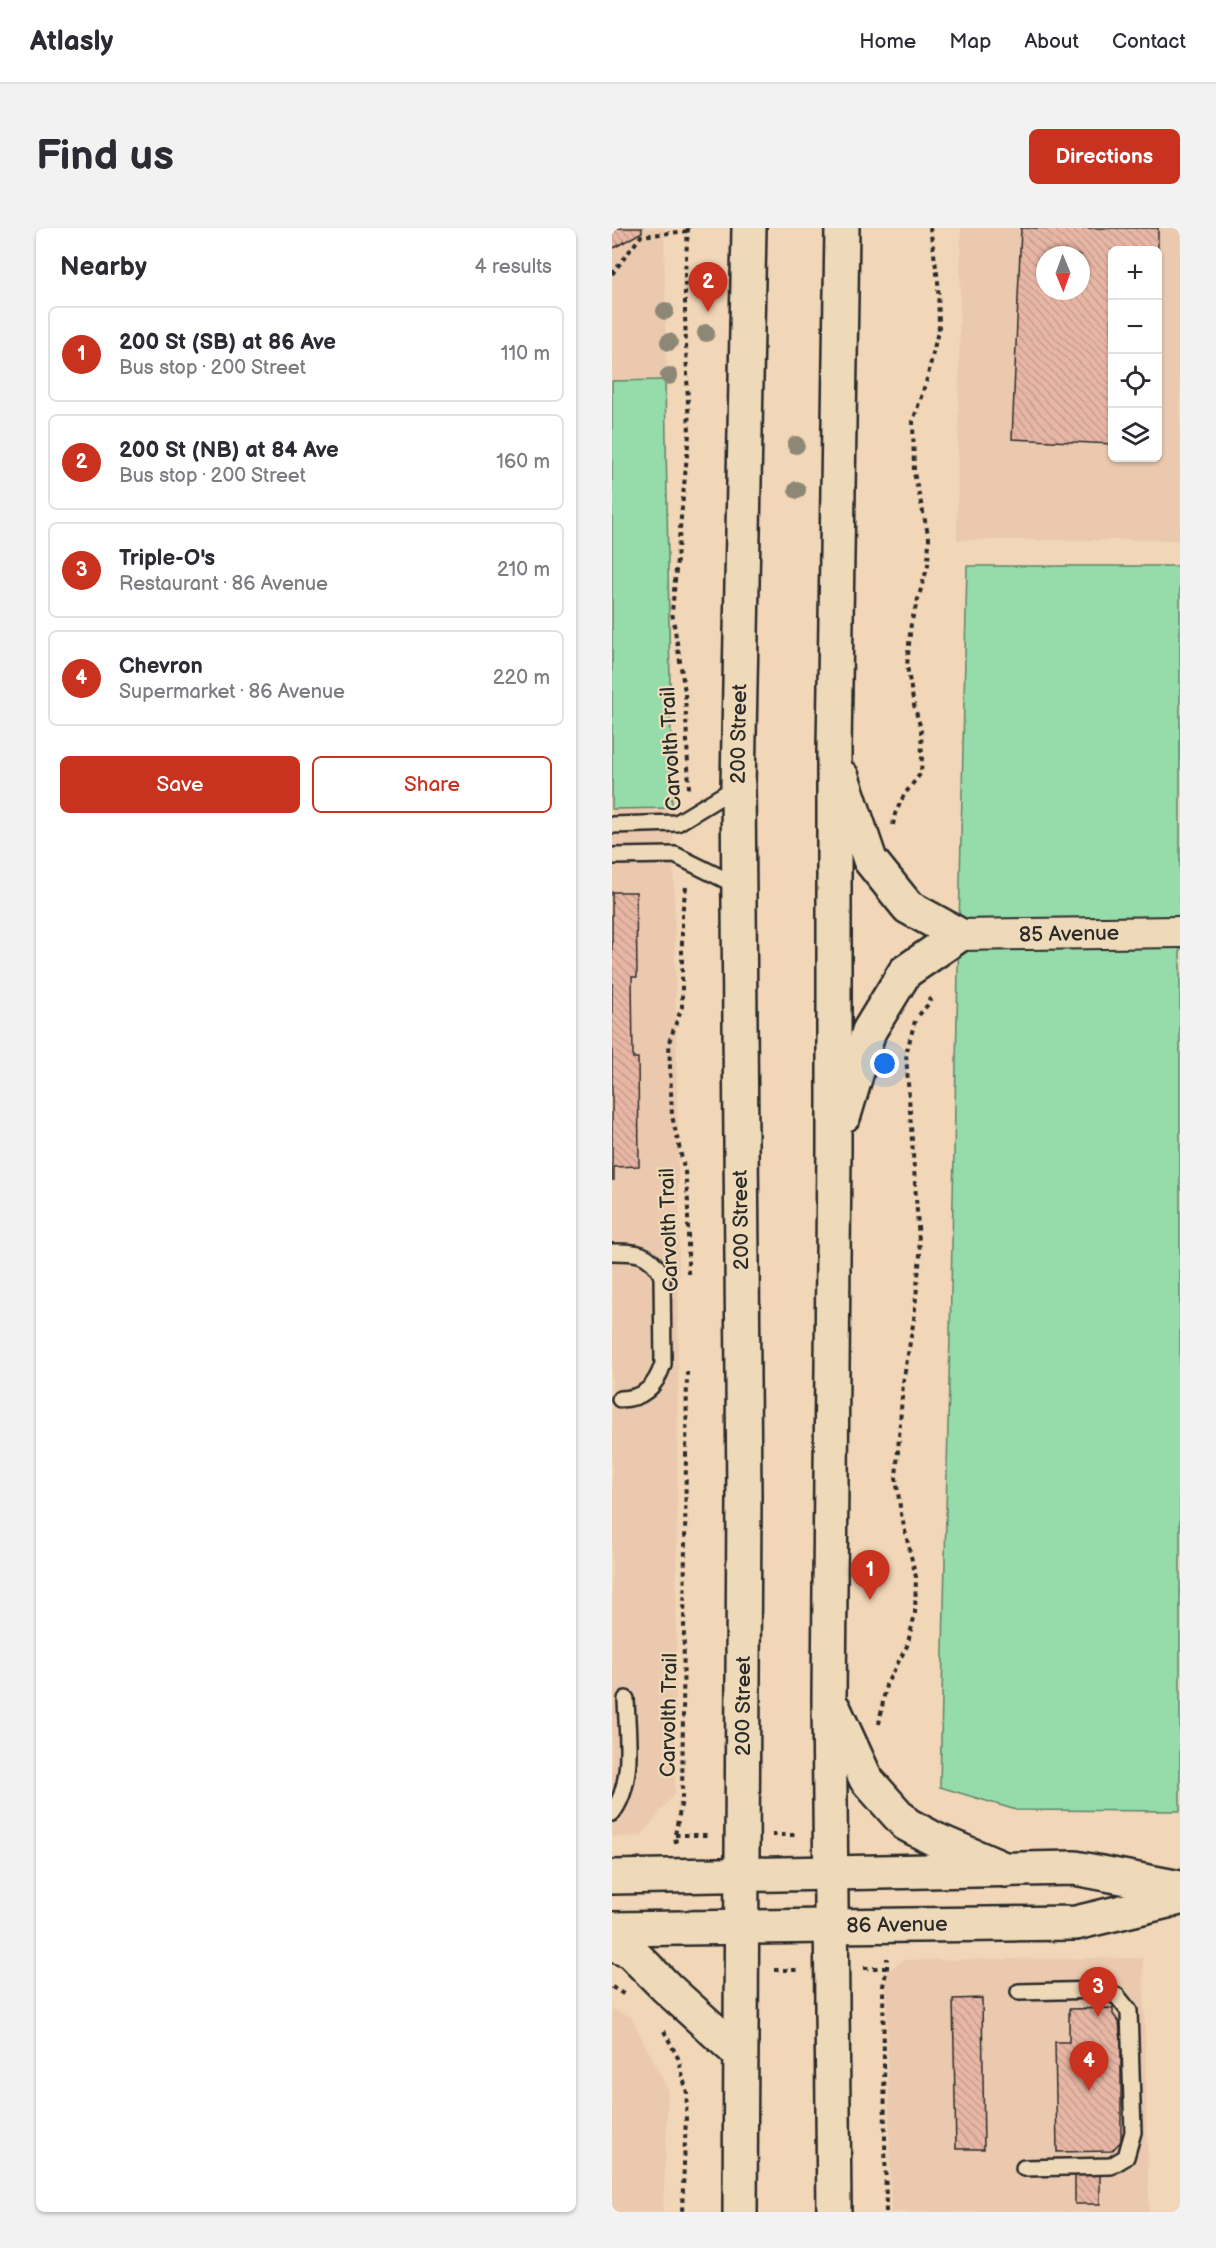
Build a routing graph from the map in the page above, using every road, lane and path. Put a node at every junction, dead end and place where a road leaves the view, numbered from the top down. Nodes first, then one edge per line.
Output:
1 (749, 228) edge
2 (842, 228) edge
3 (930, 228) edge
4 (688, 230) edge
5 (612, 274) edge
6 (834, 750) junction
7 (738, 786) junction
8 (690, 817) junction
9 (612, 825) edge
10 (892, 834) dead end
11 (612, 856) edge
12 (690, 861) junction
13 (738, 886) junction
14 (1180, 932) edge
15 (959, 935) junction
16 (931, 1001) dead end
17 (834, 1149) junction
18 (612, 1252) edge
19 (688, 1285) dead end
20 (687, 1367) dead end
21 (620, 1399) dead end
22 (829, 1698) junction
23 (626, 1699) dead end
24 (882, 1733) dead end
25 (612, 1813) edge
26 (675, 1834) junction
27 (742, 1835) junction
28 (830, 1835) junction
29 (1006, 1870) junction
30 (831, 1873) junction
31 (742, 1874) junction
32 (678, 1875) junction
33 (612, 1877) edge
34 (1180, 1888) edge
35 (1180, 1898) edge
36 (831, 1926) junction
37 (741, 1927) junction
38 (612, 1929) edge
39 (612, 1944) edge
40 (831, 1969) junction
41 (741, 1971) junction
42 (667, 1988) junction
43 (1019, 1992) dead end
44 (741, 2054) junction
45 (1024, 2168) dead end
46 (737, 2208) edge
47 (682, 2212) edge
48 (834, 2212) edge
49 (886, 2212) edge

1 - 7 main road, 200 Street
2 - 6 main road
3 - 10 path
4 - 5 path
4 - 8 path, Carvolth Trail
6 - 15 main road
6 - 17 main road
7 - 8 lane
7 - 13 main road, 200 Street
8 - 9 lane
11 - 12 lane
12 - 13 lane
12 - 19 path, Carvolth Trail
13 - 27 main road, 200 Street
14 - 15 street, 85 Avenue
15 - 17 main road
16 - 24 path
17 - 22 main road
18 - 21 lane
20 - 26 path, Carvolth Trail
22 - 28 main road
22 - 29 main road
23 - 25 lane
26 - 27 path
26 - 32 path, Carvolth Trail
27 - 28 path
27 - 31 main road, 200 Street
28 - 30 main road
29 - 30 main road
29 - 34 main road
30 - 31 main road
30 - 36 main road
31 - 32 main road
31 - 37 main road, 200 Street
32 - 33 main road
35 - 36 main road, 86 Avenue
36 - 37 main road, 86 Avenue
36 - 40 main road
37 - 38 main road, 86 Avenue
37 - 41 main road, 200 Street
39 - 42 main road
40 - 41 path
40 - 48 main road
40 - 49 path
41 - 44 main road, 200 Street
42 - 44 main road
42 - 47 path
43 - 45 lane
44 - 46 main road, 200 Street

